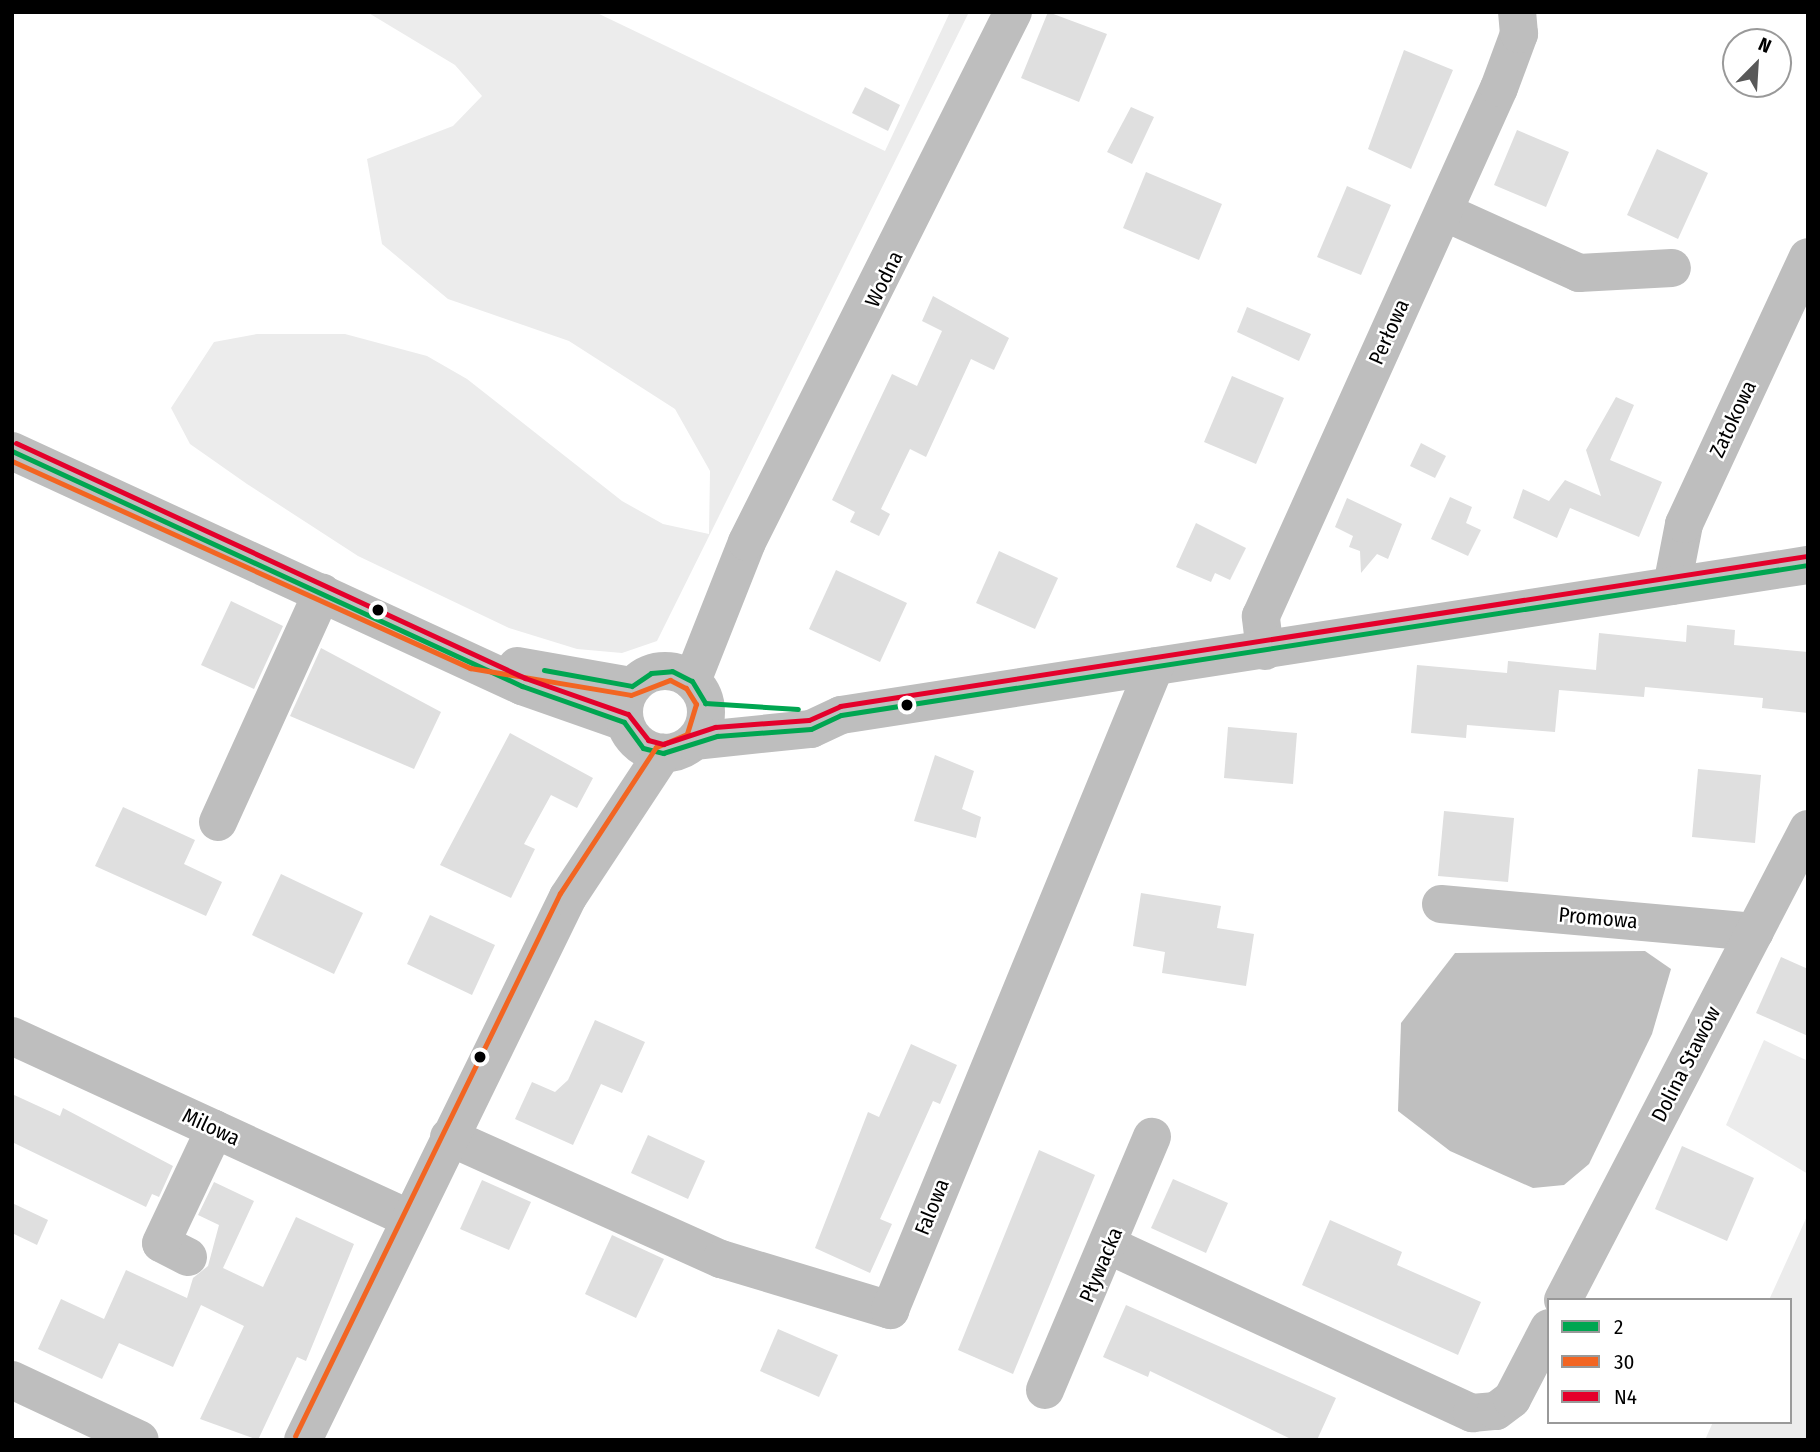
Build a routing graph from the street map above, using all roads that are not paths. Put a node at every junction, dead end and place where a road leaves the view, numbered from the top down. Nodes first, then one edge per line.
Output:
1 (1013, 12) edge
2 (1517, 12) edge
3 (1444, 212) junction
4 (1808, 257) edge
5 (1672, 268) dead end
6 (12, 452) edge
7 (1808, 565) edge
8 (1672, 586) junction
9 (322, 593) junction
10 (1265, 651) junction
11 (474, 660) junction
12 (1156, 666) junction
13 (673, 685) junction
14 (841, 715) junction
15 (654, 739) junction
16 (218, 822) dead end
17 (1808, 829) edge
18 (1441, 904) dead end
19 (1755, 932) junction
20 (12, 1036) edge
21 (215, 1129) junction
22 (449, 1137) junction
23 (1152, 1137) dead end
24 (409, 1219) junction
25 (1110, 1246) junction
26 (188, 1258) dead end
27 (1564, 1298) edge
28 (1547, 1332) edge
29 (12, 1380) edge
30 (1045, 1390) dead end
31 (140, 1440) edge
32 (303, 1440) edge

1 - 13 street, Wodna
2 - 3 street, Perłowa
3 - 5 street
3 - 10 street, Perłowa
4 - 8 street, Zatokowa
6 - 9 street
7 - 8 street
8 - 10 street
9 - 11 street
9 - 16 street
10 - 12 street
11 - 13 street
11 - 15 street
12 - 14 street
12 - 22 street, Falowa
13 - 14 street
13 - 15 street
13 - 15 street
14 - 15 street
15 - 22 street
17 - 19 street, Dolina Stawów
18 - 19 street, Promowa
19 - 27 street, Dolina Stawów
20 - 21 street, Milowa
21 - 24 street, Milowa
21 - 26 street
22 - 24 street
23 - 25 street, Pływacka
24 - 32 street
25 - 28 street
25 - 30 street, Pływacka
29 - 31 street

